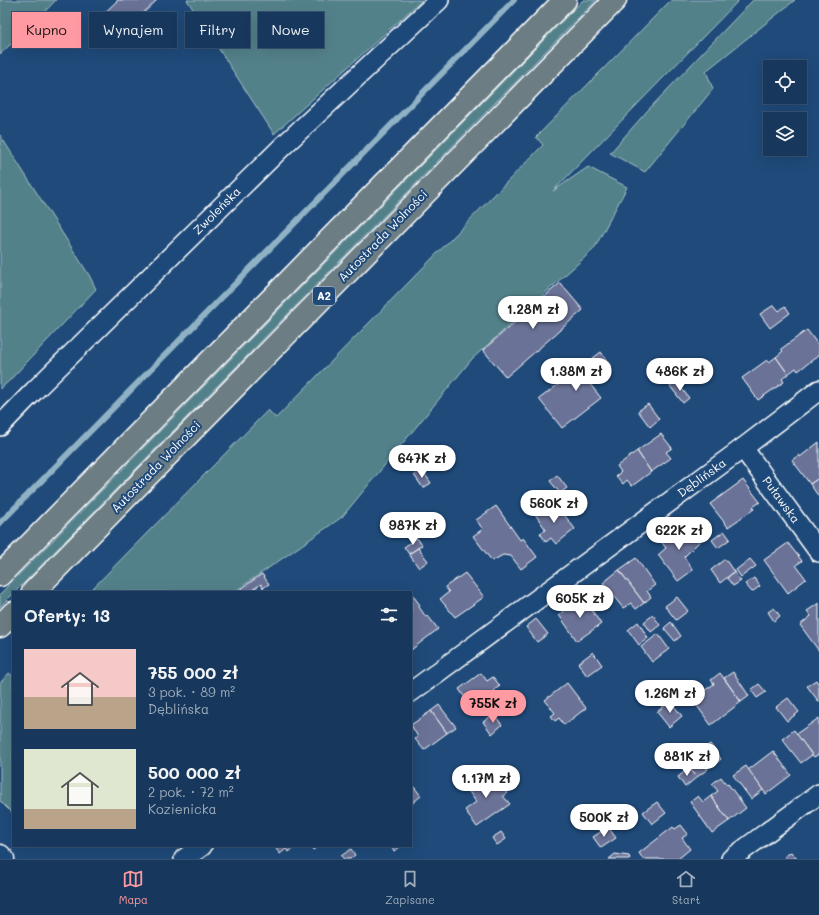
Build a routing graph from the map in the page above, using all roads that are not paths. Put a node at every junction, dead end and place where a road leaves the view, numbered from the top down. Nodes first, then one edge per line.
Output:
1 (439, 0) edge
2 (565, 0) edge
3 (614, 0) edge
4 (819, 390) edge
5 (0, 426) edge
6 (743, 448) junction
7 (819, 552) edge
8 (0, 575) edge
9 (34, 591) edge
10 (12, 614) edge
11 (0, 626) edge
12 (412, 691) edge
13 (819, 794) edge
14 (201, 847) edge
15 (0, 856) edge
16 (3, 859) edge
17 (184, 859) edge
18 (731, 859) edge

1 - 5 street, Zwoleńska
2 - 8 highway
3 - 9 highway, Autostrada Wolności / A2
4 - 6 street, Dęblińska
6 - 7 street, Puławska
6 - 12 street, Dęblińska
10 - 11 highway
13 - 18 street
14 - 17 street
15 - 16 street

